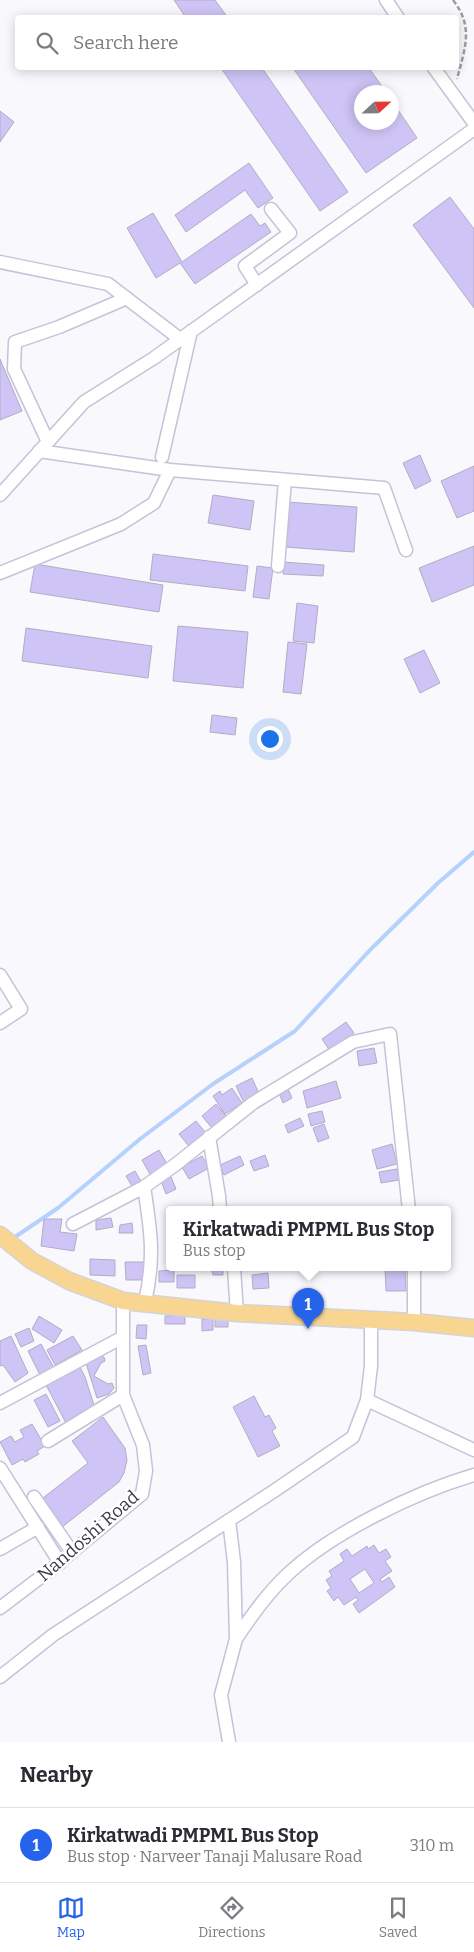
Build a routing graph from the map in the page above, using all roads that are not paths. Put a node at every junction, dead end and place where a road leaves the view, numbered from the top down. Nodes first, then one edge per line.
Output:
1 (386, 0) edge
2 (396, 15) edge
3 (435, 70) edge
4 (474, 123) edge
5 (474, 129) edge
6 (271, 209) dead end
7 (0, 262) edge
8 (257, 284) junction
9 (127, 298) junction
10 (186, 335) junction
11 (44, 447) junction
12 (162, 457) dead end
13 (170, 470) junction
14 (285, 480) junction
15 (0, 495) edge
16 (406, 550) dead end
17 (278, 566) dead end
18 (0, 573) edge
19 (0, 975) edge
20 (0, 1023) edge
21 (209, 1137) junction
22 (146, 1186) junction
23 (220, 1206) edge
24 (409, 1206) edge
25 (73, 1224) dead end
26 (0, 1235) edge
27 (234, 1271) edge
28 (414, 1271) edge
29 (123, 1301) junction
30 (145, 1302) junction
31 (237, 1313) junction
32 (371, 1320) junction
33 (414, 1322) junction
34 (474, 1328) edge
35 (123, 1337) junction
36 (123, 1395) junction
37 (367, 1400) junction
38 (0, 1403) edge
39 (48, 1441) dead end
40 (474, 1450) edge
41 (0, 1468) edge
42 (474, 1475) edge
43 (34, 1497) dead end
44 (229, 1520) junction
45 (38, 1527) junction
46 (0, 1549) edge
47 (72, 1552) junction
48 (60, 1562) junction
49 (0, 1608) edge
50 (236, 1640) junction
51 (0, 1677) edge
52 (229, 1742) edge

1 - 2 street
3 - 4 street
5 - 8 street
6 - 8 street
7 - 9 street
8 - 10 street
9 - 10 street
9 - 11 street
10 - 11 street
10 - 12 street
11 - 13 street
11 - 15 street
13 - 14 street
13 - 18 street
14 - 16 street
14 - 17 street
19 - 20 street
21 - 22 street
21 - 23 street
21 - 24 street
22 - 25 street
22 - 30 street
26 - 29 main road
27 - 31 street
28 - 33 street
29 - 30 main road
29 - 35 street, Nandoshi Road
30 - 31 main road
31 - 32 main road
32 - 33 main road
32 - 37 street
33 - 34 main road
35 - 36 street, Nandoshi Road
35 - 38 street
36 - 39 street
36 - 47 street, Nandoshi Road
37 - 40 street
37 - 44 street
41 - 45 street
42 - 50 street
43 - 47 street
44 - 50 street
44 - 51 street
45 - 46 street
45 - 48 street
47 - 48 street, Nandoshi Road
48 - 49 street, Nandoshi Road
50 - 52 street

